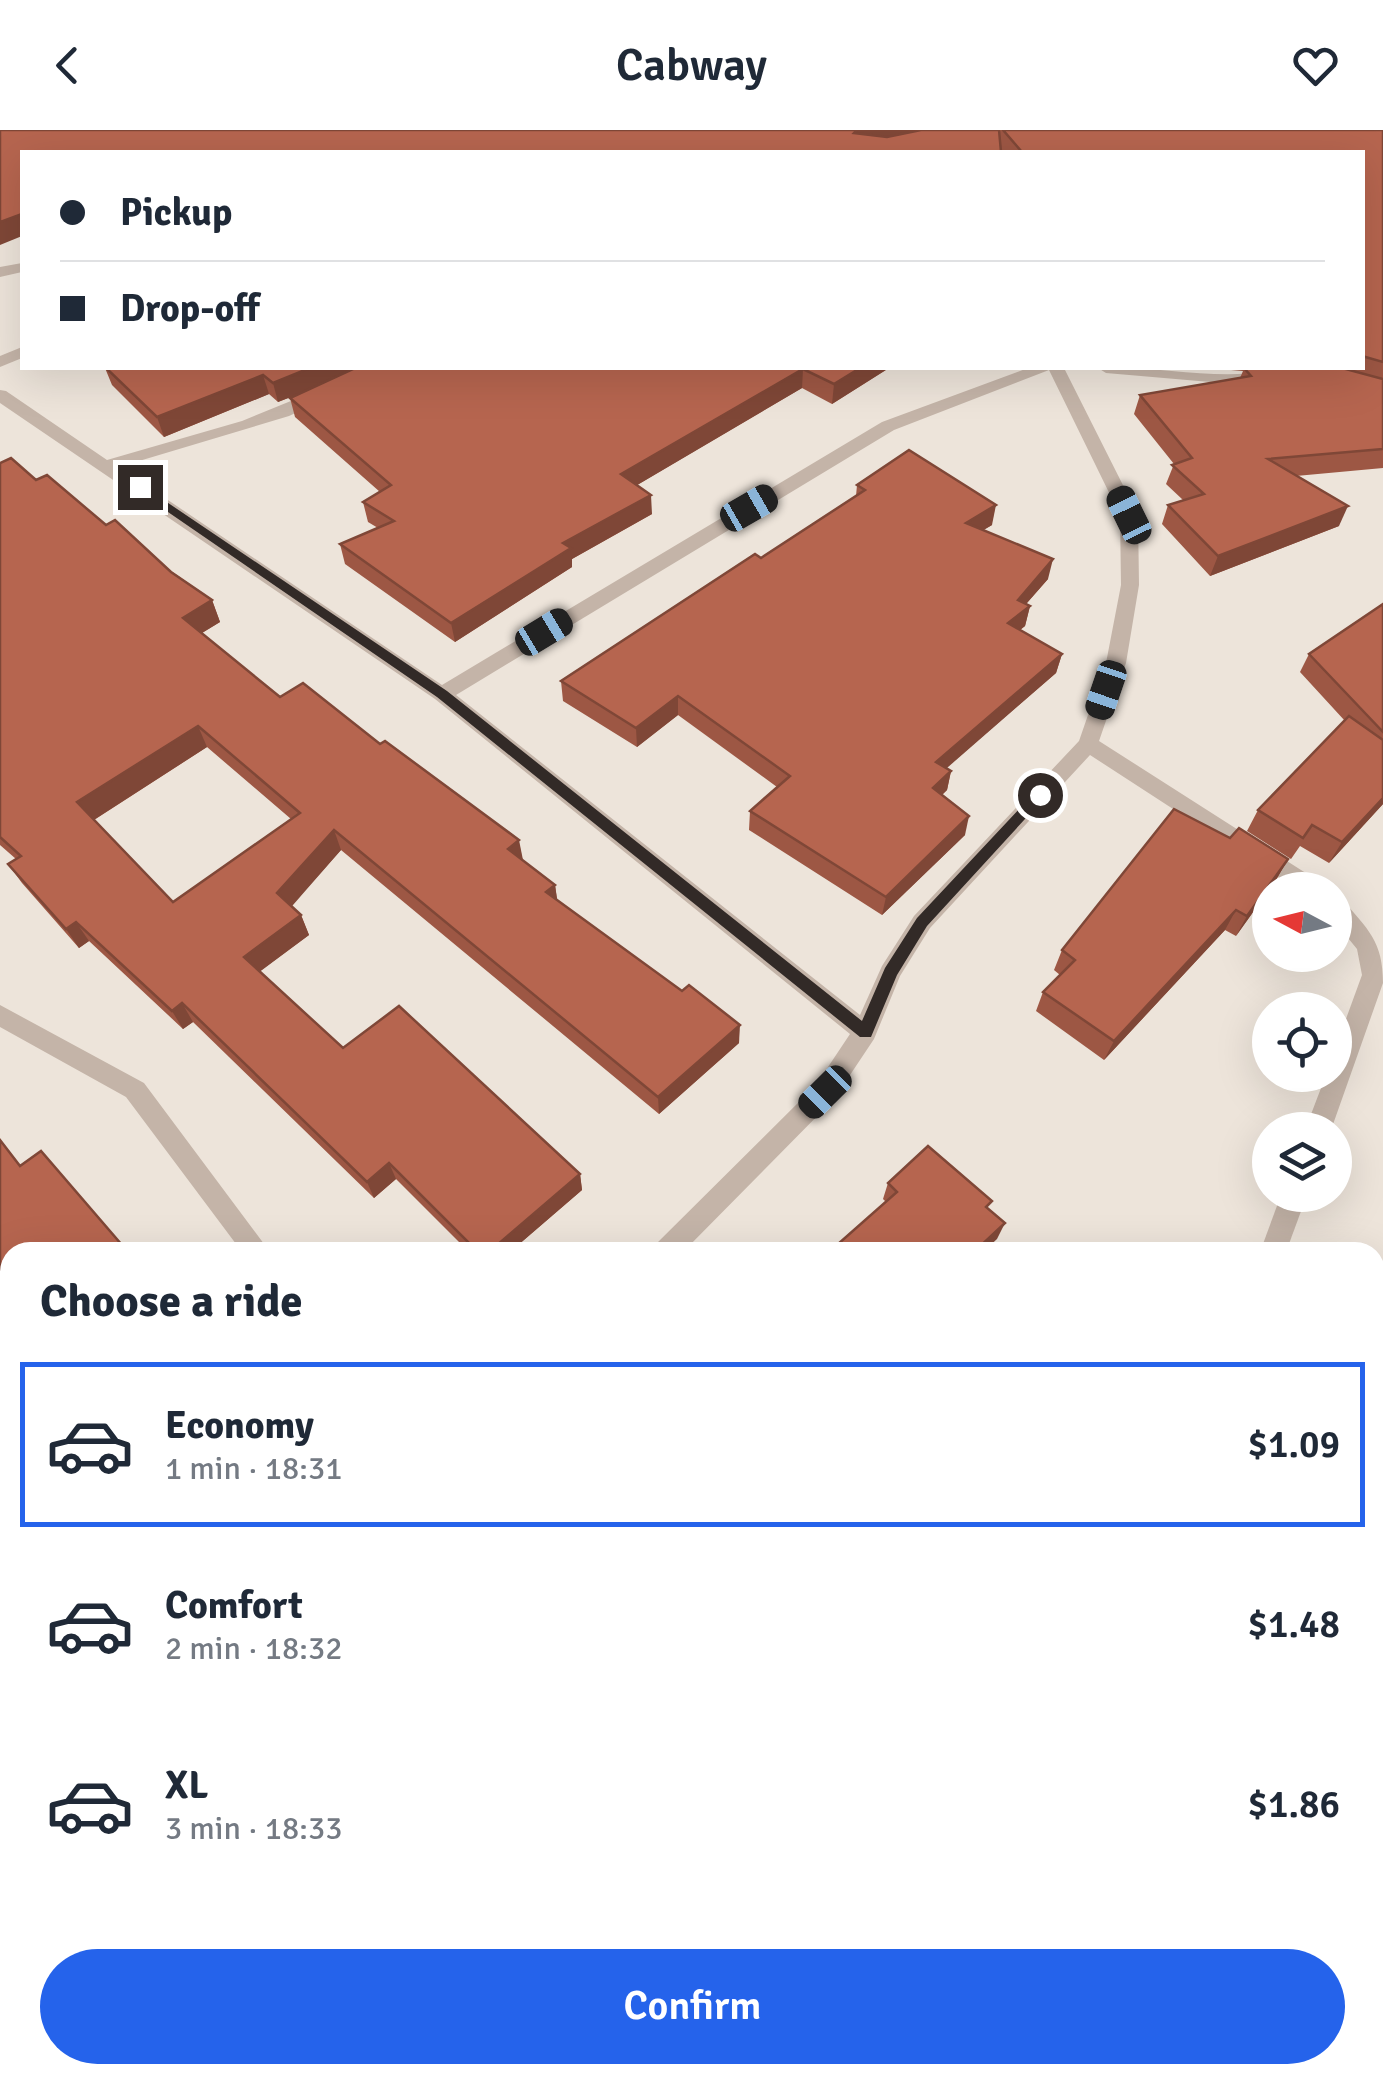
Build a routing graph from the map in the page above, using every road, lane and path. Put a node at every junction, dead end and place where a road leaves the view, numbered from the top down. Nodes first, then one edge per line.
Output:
1 (380, 370) edge
2 (1037, 370) edge
3 (1057, 370) edge
4 (1129, 370) edge
5 (1284, 374) edge
6 (0, 395) edge
7 (107, 465) junction
8 (442, 694) junction
9 (1088, 744) junction
10 (1287, 872) edge
11 (1352, 927) edge
12 (0, 1015) edge
13 (865, 1032) junction
14 (1325, 1112) edge
15 (1288, 1212) edge
16 (249, 1242) edge
17 (676, 1242) edge
18 (1277, 1242) edge

1 - 7 street
2 - 8 street
3 - 9 street
4 - 5 street
6 - 7 street
7 - 8 street
8 - 13 street
9 - 10 street
9 - 13 street
11 - 14 street
12 - 16 street
13 - 17 street
15 - 18 street

